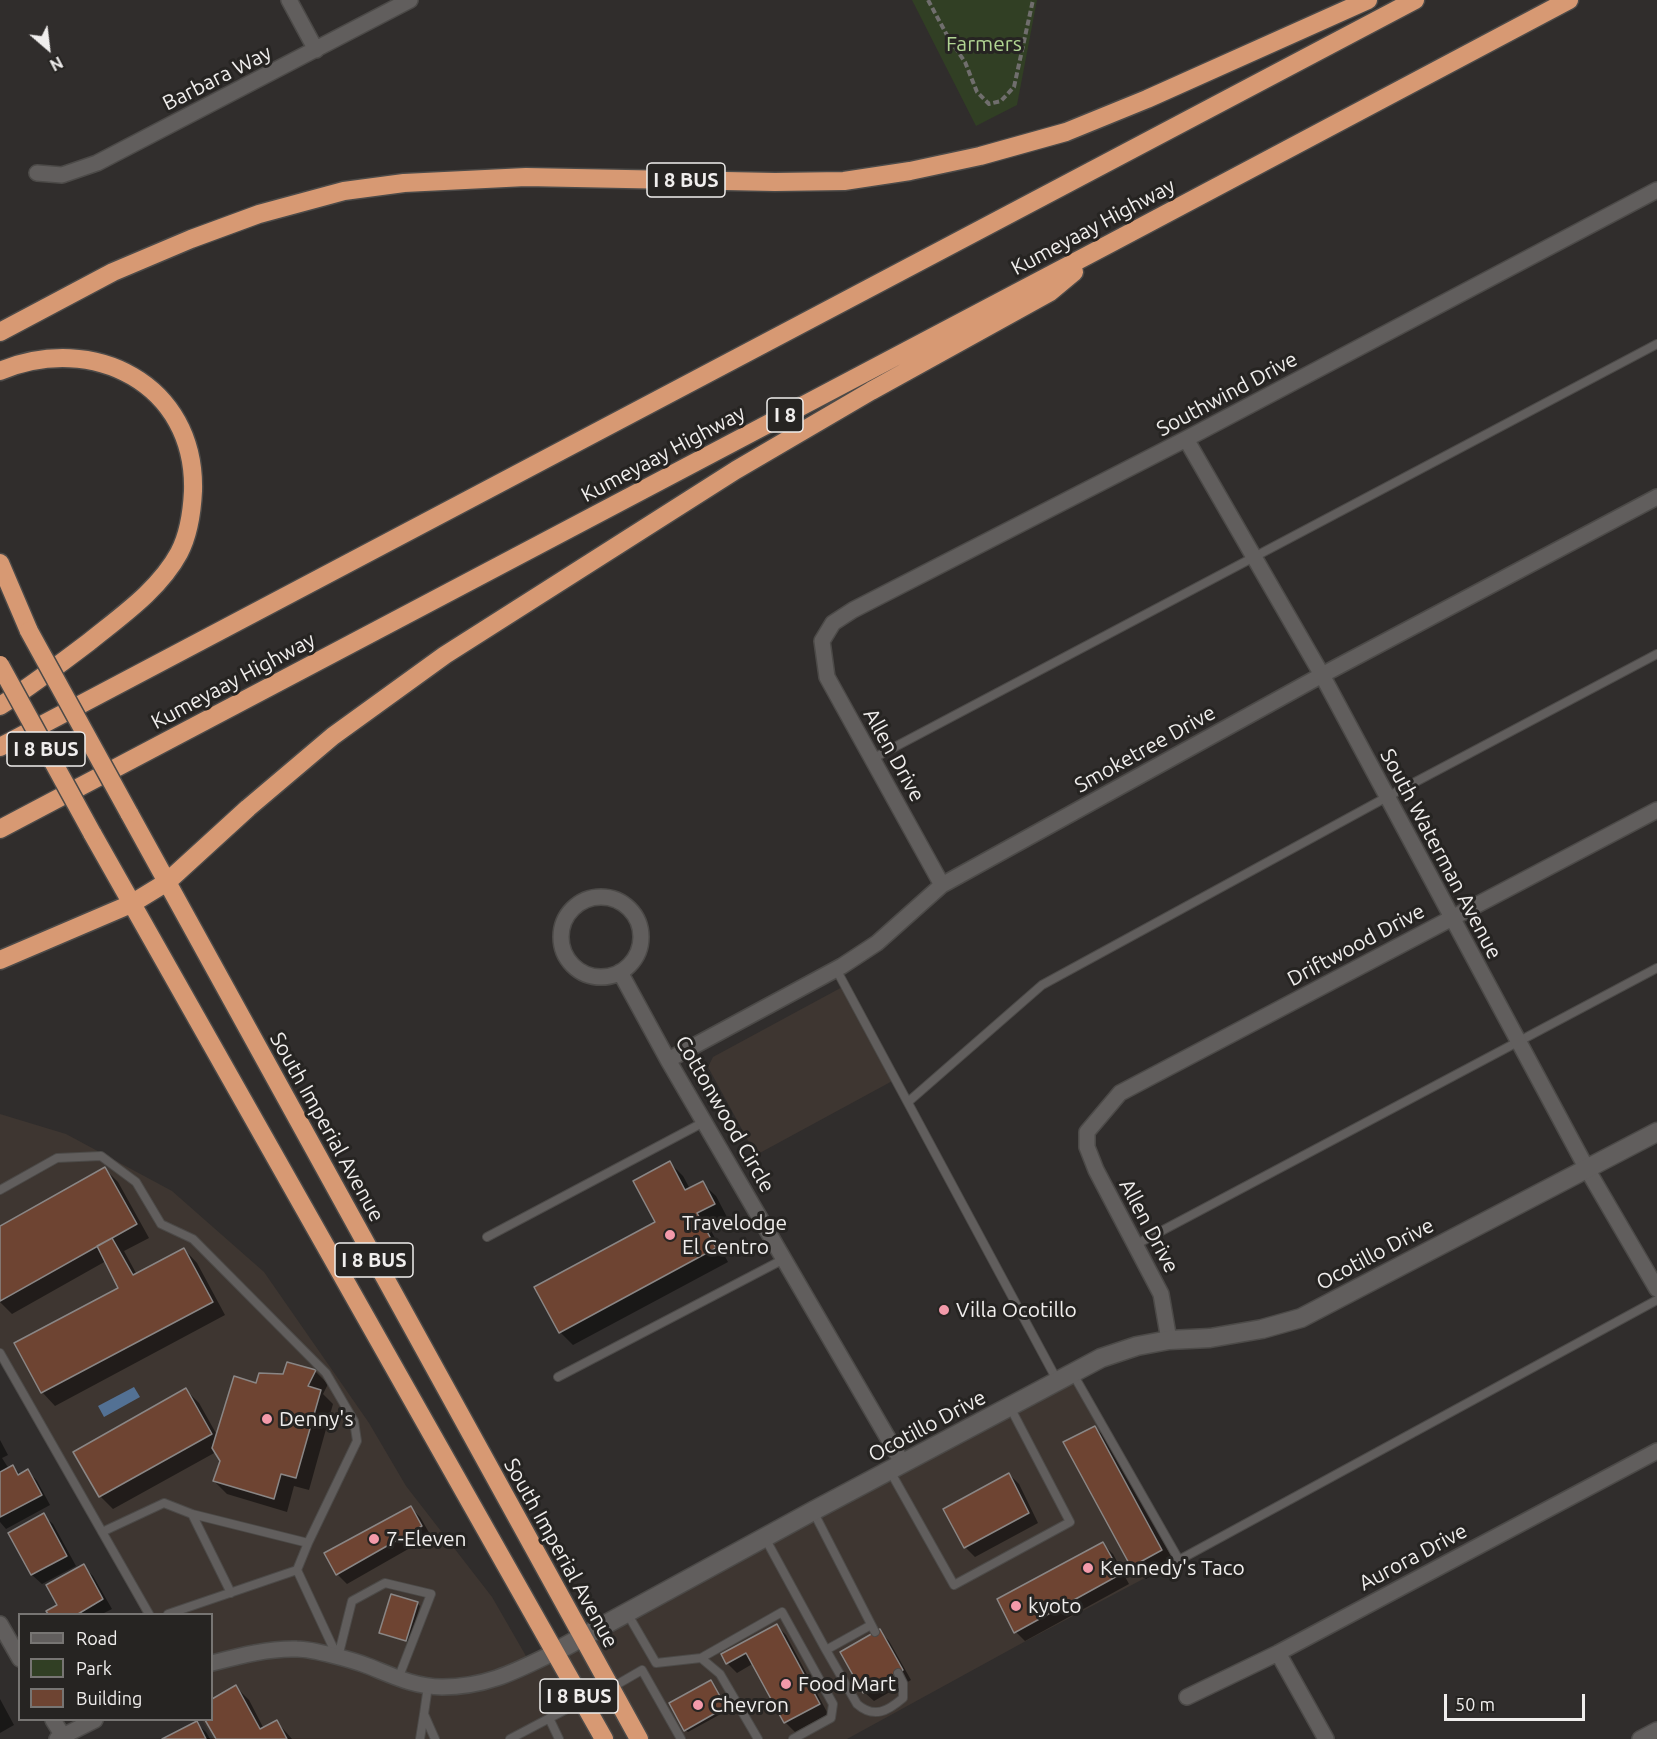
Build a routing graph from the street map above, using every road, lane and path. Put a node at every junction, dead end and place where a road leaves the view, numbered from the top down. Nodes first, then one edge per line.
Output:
1 (289, 0) edge
2 (410, 0) edge
3 (928, 0) edge
4 (1032, 0) edge
5 (1368, 0) edge
6 (1415, 0) edge
7 (1569, 0) edge
8 (316, 50) junction
9 (37, 173) dead end
10 (1657, 190) edge
11 (1111, 243) junction
12 (0, 332) edge
13 (1657, 344) edge
14 (0, 371) edge
15 (1186, 440) junction
16 (1657, 497) edge
17 (1254, 558) junction
18 (0, 563) edge
19 (822, 641) joint
20 (1657, 654) edge
21 (0, 665) edge
22 (1322, 675) junction
23 (0, 706) edge
24 (0, 747) edge
25 (872, 759) junction
26 (1387, 797) junction
27 (1657, 810) edge
28 (0, 829) edge
29 (167, 882) junction
30 (942, 885) junction
31 (131, 904) junction
32 (1452, 918) junction
33 (0, 960) edge
34 (1657, 968) edge
35 (836, 969) junction
36 (620, 972) junction
37 (1519, 1042) junction
38 (668, 1060) junction
39 (908, 1102) junction
40 (705, 1122) junction
41 (1087, 1132) joint
42 (1657, 1132) edge
43 (1587, 1169) junction
44 (0, 1190) edge
45 (487, 1237) dead end
46 (1135, 1245) junction
47 (784, 1259) junction
48 (1657, 1289) edge
49 (1657, 1300) edge
50 (1169, 1340) junction
51 (0, 1353) edge
52 (1065, 1376) junction
53 (558, 1377) dead end
54 (1010, 1407) junction
55 (1657, 1451) edge
56 (896, 1467) junction
57 (813, 1511) junction
58 (192, 1514) junction
59 (102, 1532) junction
60 (765, 1538) junction
61 (308, 1543) junction
62 (297, 1570) junction
63 (231, 1593) junction
64 (148, 1613) edge
65 (171, 1613) edge
66 (627, 1613) junction
67 (0, 1624) edge
68 (582, 1637) junction
69 (826, 1650) junction
70 (555, 1652) junction
71 (1278, 1653) junction
72 (18, 1656) edge
73 (338, 1657) junction
74 (701, 1658) junction
75 (213, 1663) edge
76 (656, 1663) junction
77 (642, 1670) junction
78 (898, 1673) dead end
79 (399, 1679) junction
80 (428, 1686) junction
81 (610, 1688) junction
82 (1188, 1697) dead end
83 (582, 1701) junction
84 (424, 1714) junction
85 (549, 1718) junction
86 (54, 1721) edge
87 (91, 1721) edge
88 (1657, 1730) edge
89 (60, 1738) edge
90 (420, 1739) edge
91 (435, 1739) edge
92 (510, 1739) edge
93 (559, 1739) edge
94 (604, 1739) edge
95 (639, 1739) edge
96 (681, 1739) edge
97 (758, 1739) edge
98 (793, 1739) edge
99 (1326, 1739) edge
100 (1640, 1739) edge

1 - 8 street
2 - 8 street, Barbara Way
3 - 4 path
5 - 12 highway, I 8 BUS
6 - 24 highway
7 - 11 highway, Kumeyaay Highway / I 8
8 - 9 street, Barbara Way
10 - 15 street, Southwind Drive
11 - 28 highway, Kumeyaay Highway / I 8
11 - 29 highway
13 - 17 lane
14 - 23 highway
15 - 17 street, South Waterman Avenue
15 - 19 street, Southwind Drive
16 - 22 street, Smoketree Drive
17 - 22 street, South Waterman Avenue
17 - 25 lane
18 - 29 highway, South Imperial Avenue, bridge
19 - 25 street, Allen Drive
20 - 26 lane
21 - 31 highway, I 8 BUS, bridge
22 - 26 street, South Waterman Avenue
22 - 30 street, Smoketree Drive
25 - 30 street, Allen Drive
26 - 32 street, South Waterman Avenue
26 - 39 lane
27 - 32 street, Driftwood Drive
29 - 31 highway
29 - 68 highway, South Imperial Avenue / I 8 BUS
30 - 35 street, Smoketree Drive
31 - 33 highway
31 - 70 highway, I 8 BUS
32 - 37 street, South Waterman Avenue
32 - 41 street, Driftwood Drive
34 - 37 lane
35 - 38 street, Smoketree Drive
35 - 39 lane
36 - 36 street
36 - 38 street, Cottonwood Circle
37 - 43 street, South Waterman Avenue
37 - 46 lane
38 - 40 street, Cottonwood Circle
39 - 52 lane
40 - 45 lane
40 - 47 street, Cottonwood Circle
41 - 46 street, Allen Drive
42 - 43 street, Ocotillo Drive
43 - 48 street, South Waterman Avenue
43 - 50 street, Ocotillo Drive
44 - 61 lane
46 - 50 street, Allen Drive
47 - 53 lane
47 - 56 street, Cottonwood Circle
49 - 52 lane
50 - 52 street, Ocotillo Drive
51 - 59 lane
52 - 54 street, Ocotillo Drive
54 - 56 street, Ocotillo Drive
54 - 56 lane
55 - 71 street, Aurora Drive
56 - 57 street, Ocotillo Drive
57 - 60 street, Ocotillo Drive
57 - 69 lane
58 - 59 lane
58 - 61 lane
58 - 63 lane
59 - 64 lane
60 - 66 street, Ocotillo Drive
60 - 69 lane
61 - 62 lane
62 - 63 lane
62 - 73 lane
63 - 65 lane
66 - 68 street, Ocotillo Drive
66 - 76 lane
67 - 72 street
68 - 70 street, Ocotillo Drive
68 - 81 highway, South Imperial Avenue / I 8 BUS
69 - 78 lane
70 - 80 street, Ocotillo Drive
70 - 83 highway, I 8 BUS
71 - 82 street, Aurora Drive
71 - 99 street
73 - 75 street, Ocotillo Drive
73 - 79 street, Ocotillo Drive
73 - 79 lane
74 - 76 lane
74 - 97 lane
74 - 98 lane
76 - 77 lane
77 - 81 lane
77 - 96 lane
79 - 80 street, Ocotillo Drive
80 - 84 lane
81 - 95 highway, South Imperial Avenue / I 8 BUS
83 - 85 lane
83 - 94 highway, I 8 BUS
84 - 90 lane
84 - 91 lane
85 - 92 lane
85 - 93 lane
86 - 89 street
87 - 89 street
88 - 100 street

